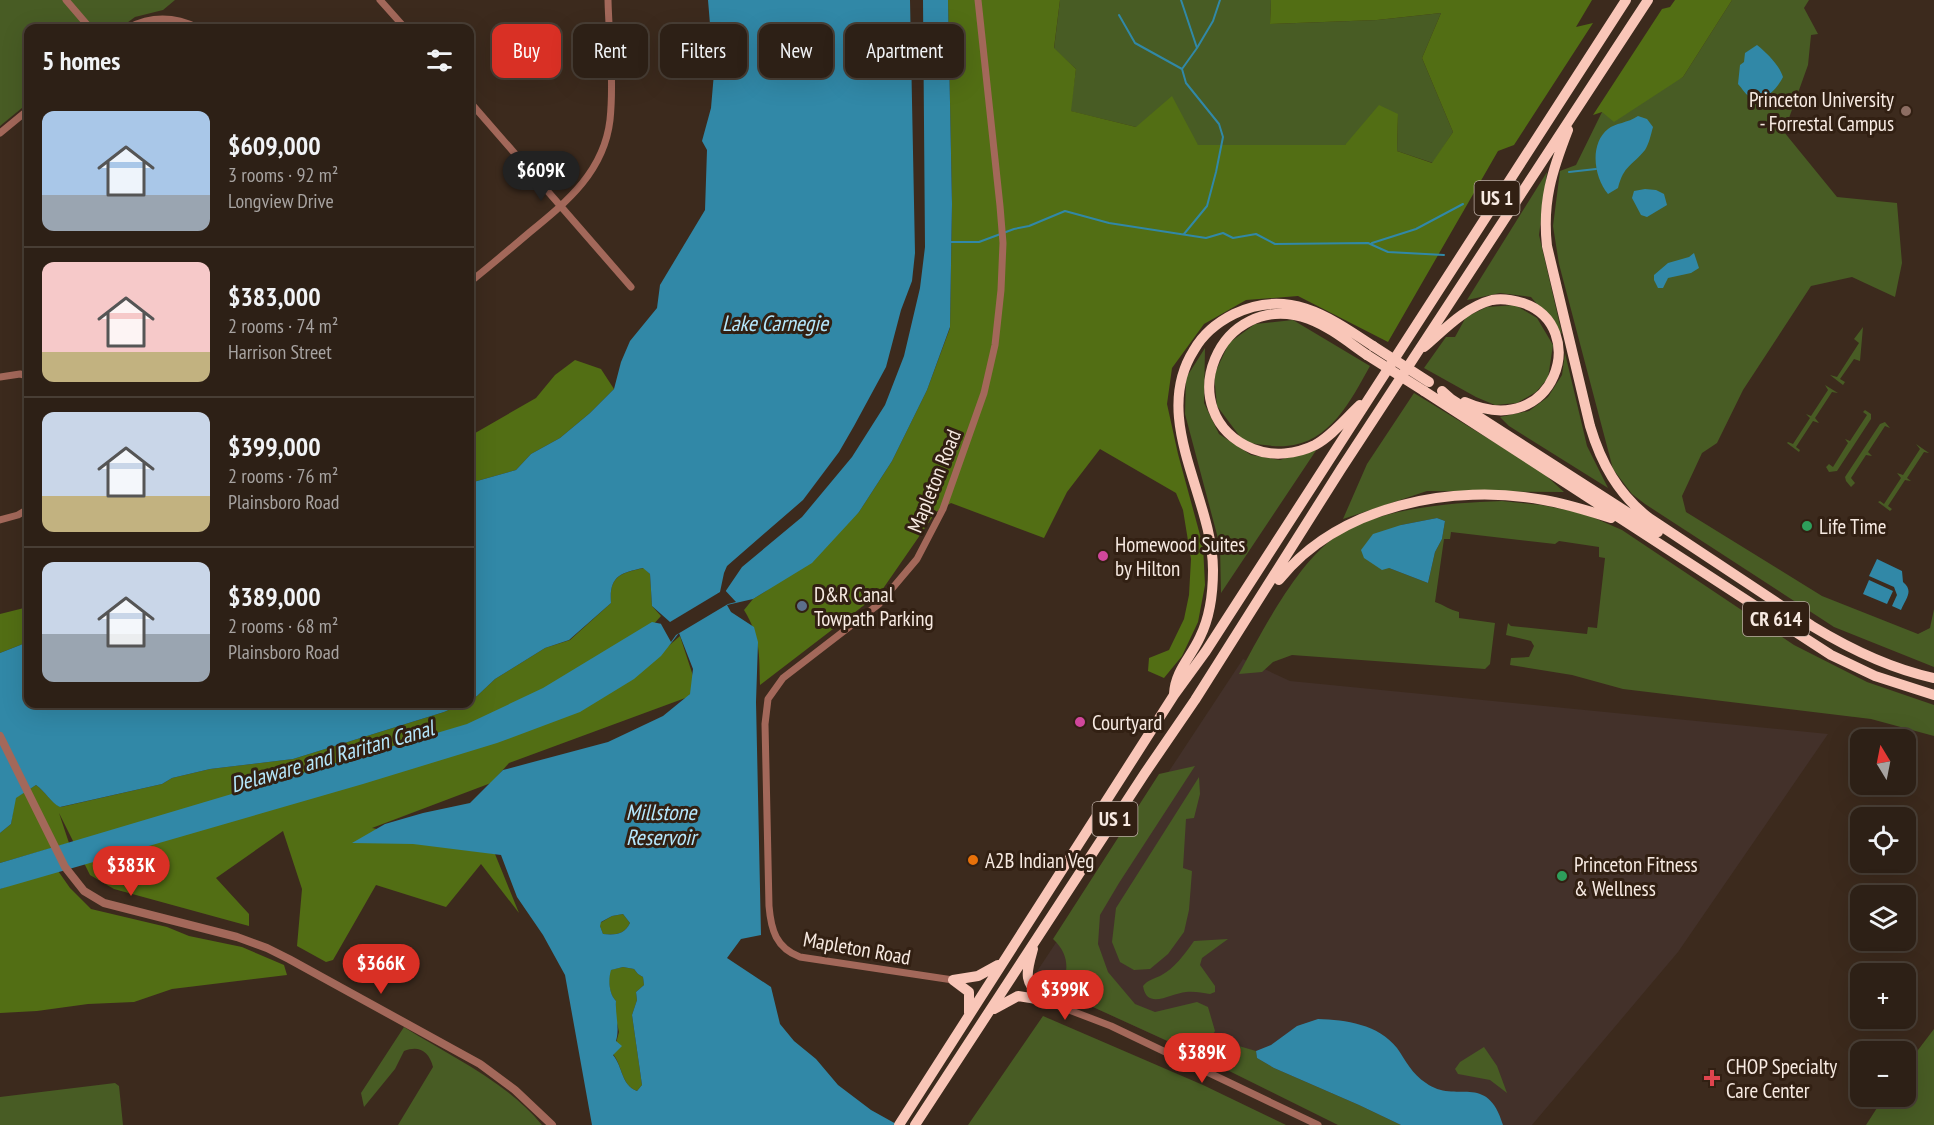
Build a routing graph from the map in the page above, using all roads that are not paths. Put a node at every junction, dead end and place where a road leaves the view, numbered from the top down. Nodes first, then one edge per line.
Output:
1 (66, 0) edge
2 (380, 0) edge
3 (608, 0) edge
4 (978, 0) edge
5 (1626, 0) edge
6 (1648, 0) edge
7 (87, 24) edge
8 (138, 24) edge
9 (189, 24) edge
10 (401, 24) edge
11 (474, 107) edge
12 (1578, 107) junction
13 (24, 113) edge
14 (0, 133) edge
15 (561, 207) junction
16 (474, 279) edge
17 (631, 287) dead end
18 (1370, 350) junction
19 (1417, 352) junction
20 (24, 375) edge
21 (0, 377) edge
22 (1426, 387) junction
23 (1442, 391) junction
24 (1368, 397) junction
25 (24, 511) edge
26 (0, 520) edge
27 (1628, 524) junction
28 (1262, 597) junction
29 (1769, 599) junction
30 (1934, 678) edge
31 (1174, 694) junction
32 (1934, 695) edge
33 (0, 736) edge
34 (1035, 940) junction
35 (1003, 961) junction
36 (953, 980) junction
37 (1043, 1000) junction
38 (991, 1011) junction
39 (969, 1016) junction
40 (900, 1123) edge
41 (552, 1125) edge
42 (915, 1125) edge
43 (1318, 1125) edge

1 - 7 street
2 - 10 street
3 - 15 street
4 - 36 street, Mapleton Road
5 - 24 highway, US 1
6 - 12 highway, US 1
8 - 9 street
11 - 15 street
12 - 19 highway, US 1
12 - 29 highway
13 - 14 street
15 - 16 street
15 - 17 street
18 - 22 highway, bridge
18 - 24 highway
18 - 31 highway
19 - 23 highway
19 - 28 highway, US 1
20 - 21 street
22 - 23 highway
22 - 27 highway
23 - 29 highway
24 - 31 highway, US 1
25 - 26 street
27 - 28 highway
27 - 32 highway, CR 614
28 - 34 highway, US 1
29 - 30 highway, CR 614
31 - 35 highway, US 1
33 - 41 street
34 - 37 highway
34 - 38 highway, US 1
35 - 36 highway
35 - 39 highway, US 1
36 - 39 highway
37 - 38 highway
37 - 43 street
38 - 42 highway, US 1
39 - 40 highway, US 1

